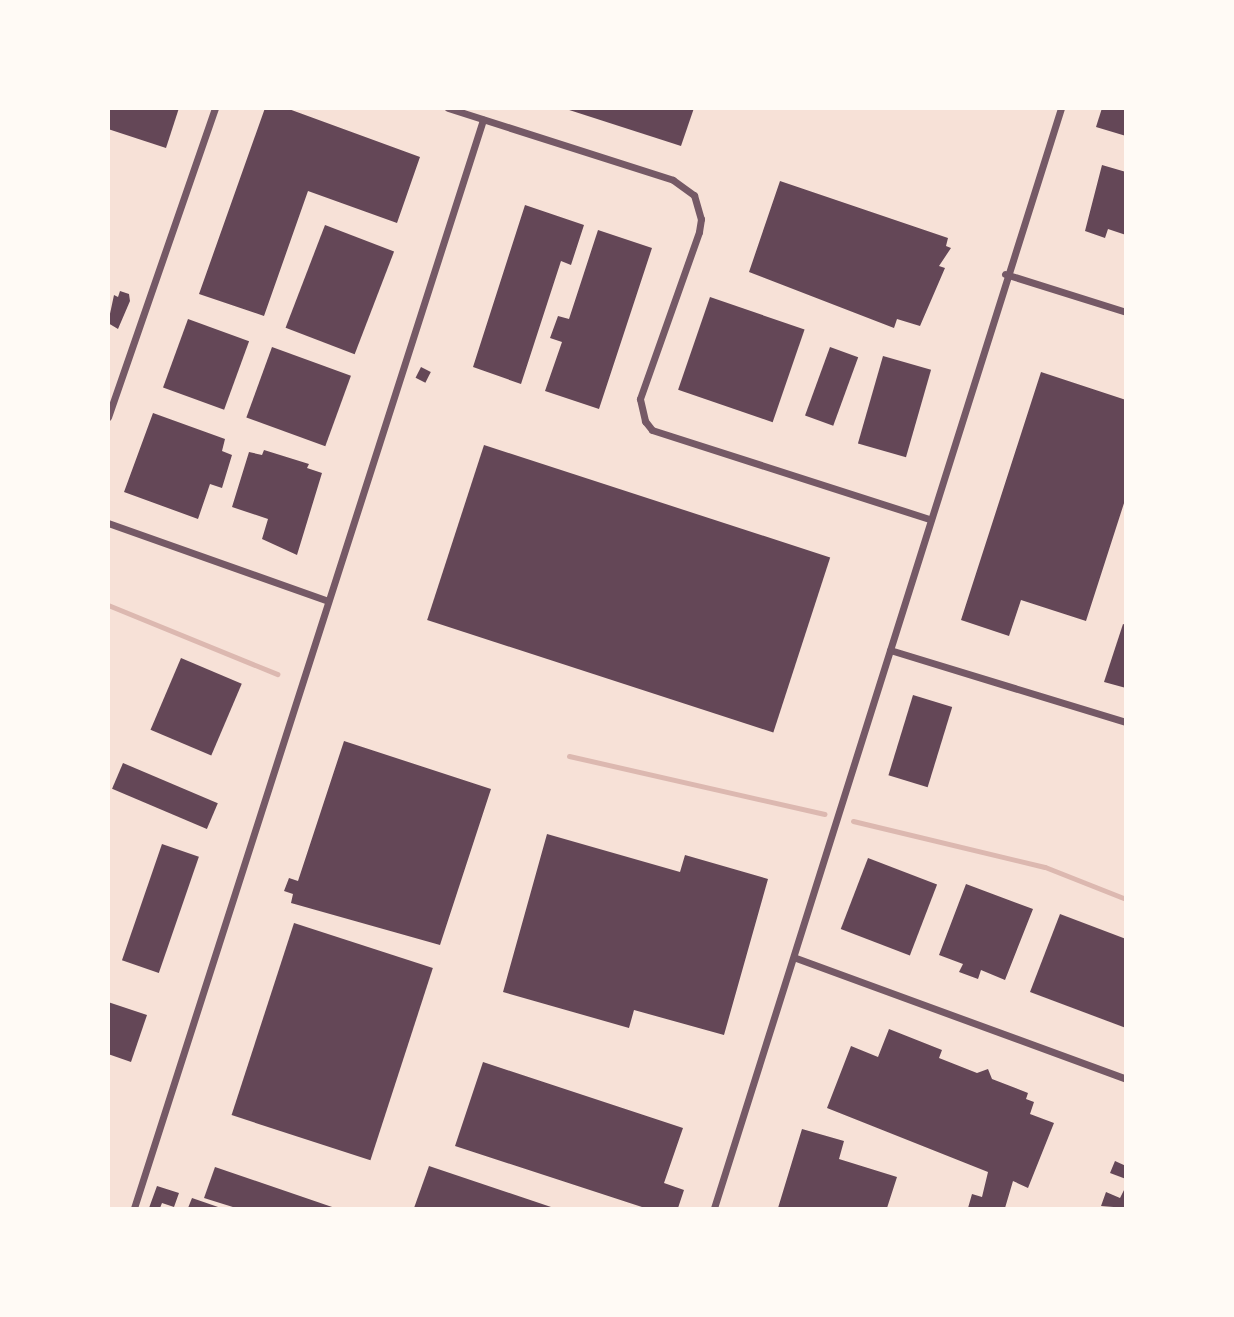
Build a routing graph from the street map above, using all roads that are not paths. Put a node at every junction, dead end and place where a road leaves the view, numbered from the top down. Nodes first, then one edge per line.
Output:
1 (215, 108) edge
2 (448, 108) edge
3 (1061, 108) edge
4 (482, 120) junction
5 (1006, 274) junction
6 (1125, 312) edge
7 (108, 417) edge
8 (930, 519) junction
9 (108, 523) edge
10 (328, 601) junction
11 (890, 650) junction
12 (1125, 722) edge
13 (796, 958) junction
14 (1125, 1079) edge
15 (134, 1209) edge
16 (714, 1209) edge

1 - 7 street
2 - 4 street
3 - 5 street
4 - 8 street
4 - 10 street
5 - 6 street
5 - 8 street
8 - 11 street
9 - 10 street
10 - 15 street
11 - 12 street
11 - 13 street
13 - 14 street
13 - 16 street

